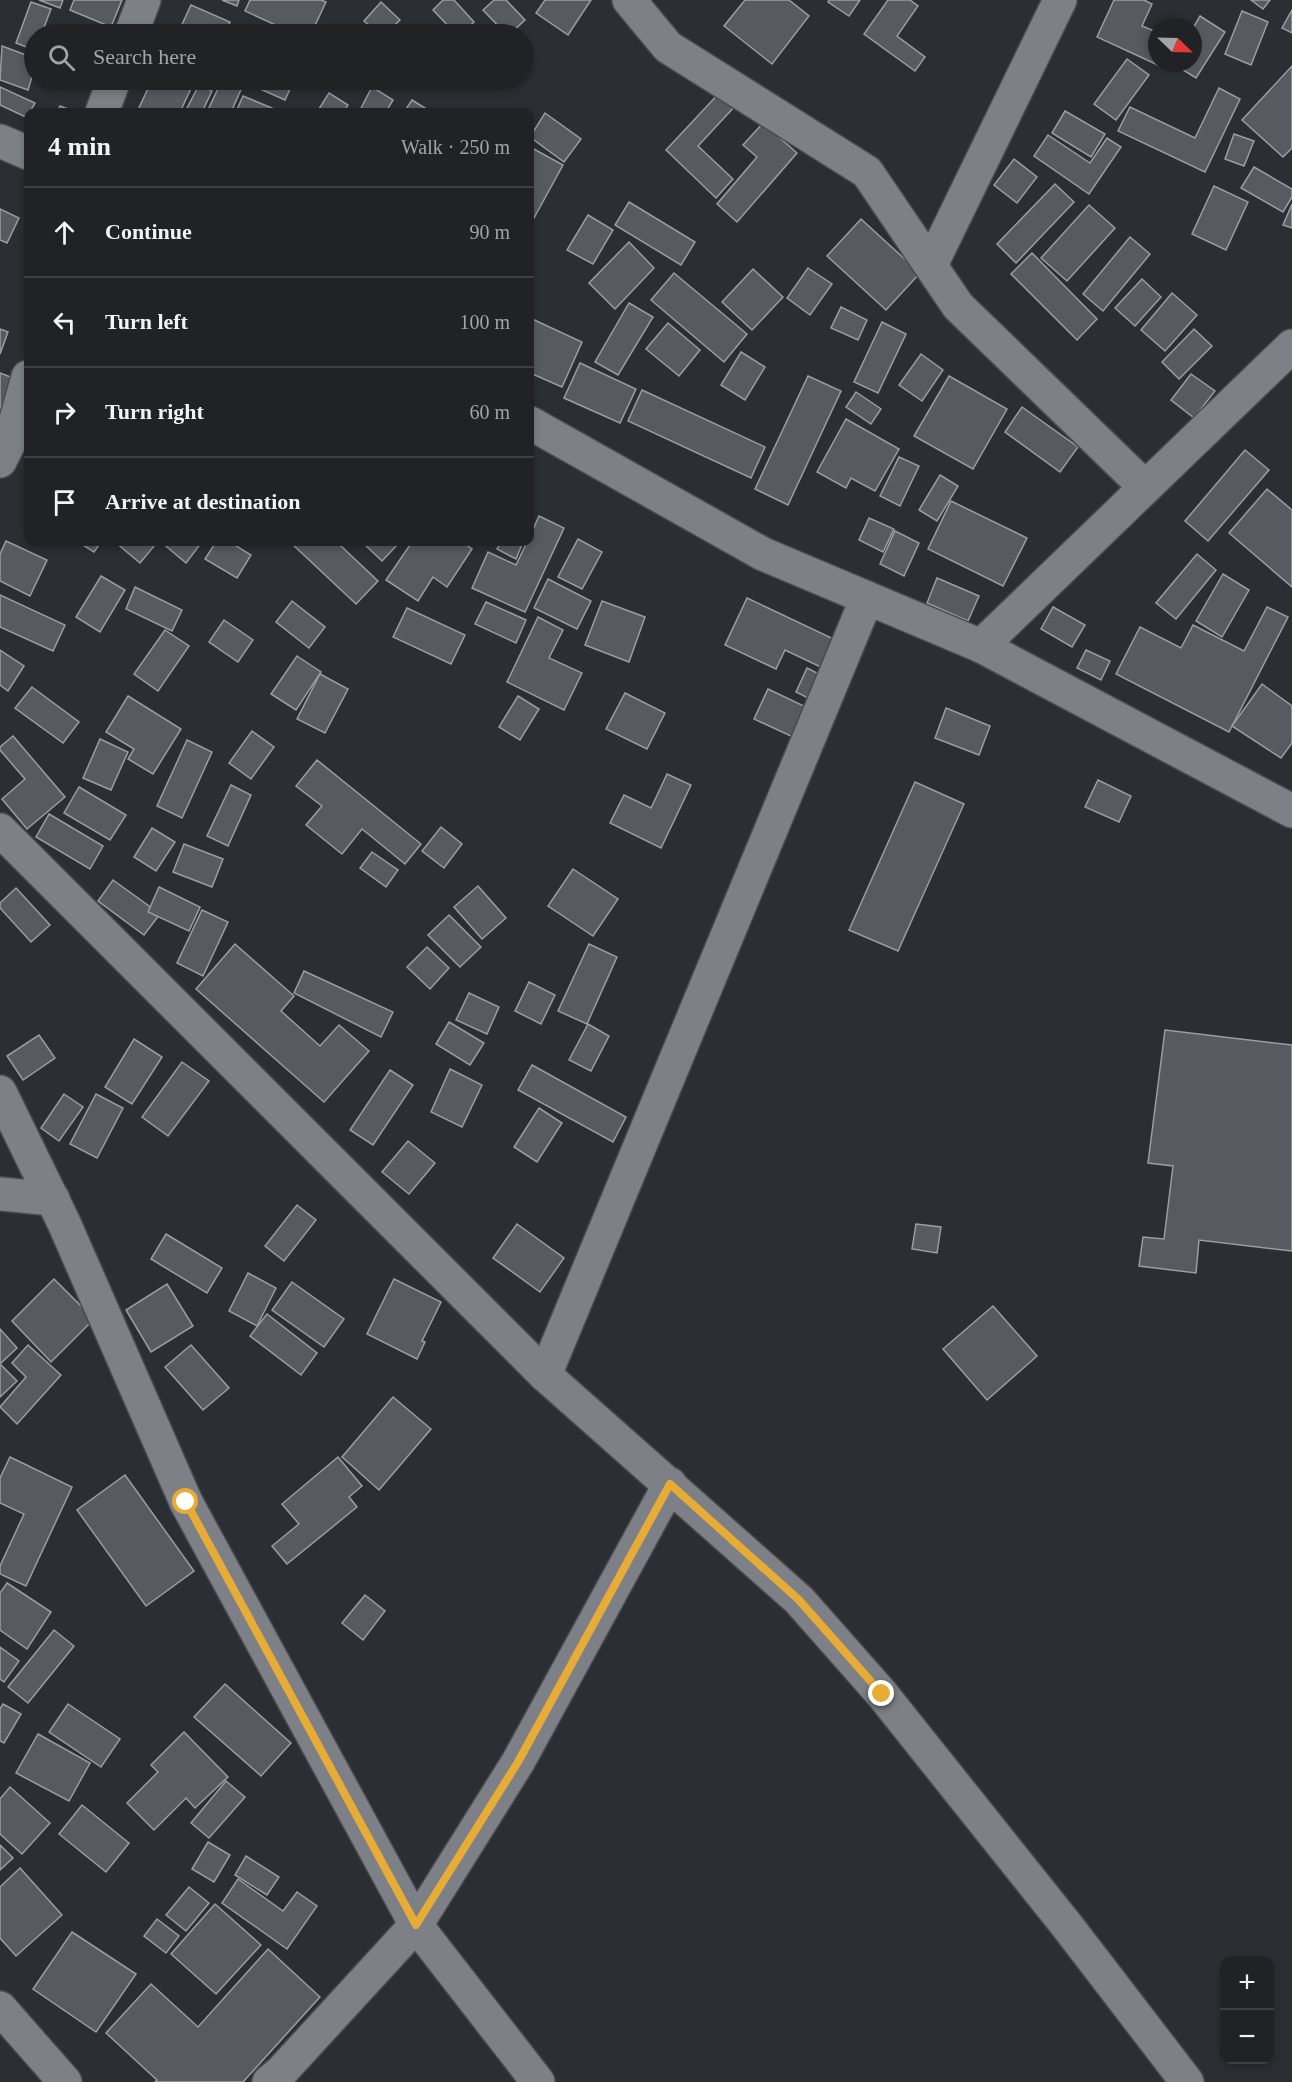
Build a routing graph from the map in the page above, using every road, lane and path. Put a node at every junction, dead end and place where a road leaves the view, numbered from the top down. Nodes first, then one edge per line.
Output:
1 (144, 0) edge
2 (629, 0) edge
3 (1060, 0) edge
4 (135, 24) edge
5 (110, 90) edge
6 (104, 108) edge
7 (0, 141) edge
8 (24, 151) edge
9 (931, 265) junction
10 (1292, 346) edge
11 (24, 391) edge
12 (534, 425) edge
13 (0, 461) edge
14 (1145, 487) junction
15 (867, 598) junction
16 (981, 646) junction
17 (1292, 811) edge
18 (0, 830) edge
19 (0, 1092) edge
20 (0, 1194) edge
21 (53, 1199) junction
22 (545, 1375) junction
23 (670, 1484) junction
24 (416, 1925) junction
25 (0, 2008) edge
26 (65, 2082) edge
27 (269, 2082) edge
28 (538, 2082) edge
29 (1188, 2082) edge

1 - 4 street
2 - 9 street
3 - 9 street
5 - 6 street
7 - 8 street
9 - 14 street
10 - 14 street
11 - 13 street
12 - 15 street
14 - 16 street
15 - 16 street
15 - 22 street
16 - 17 street
18 - 22 street
19 - 21 street
20 - 21 street
21 - 24 street
22 - 23 street
23 - 24 street
23 - 29 street
24 - 27 street
24 - 28 street
25 - 26 street

